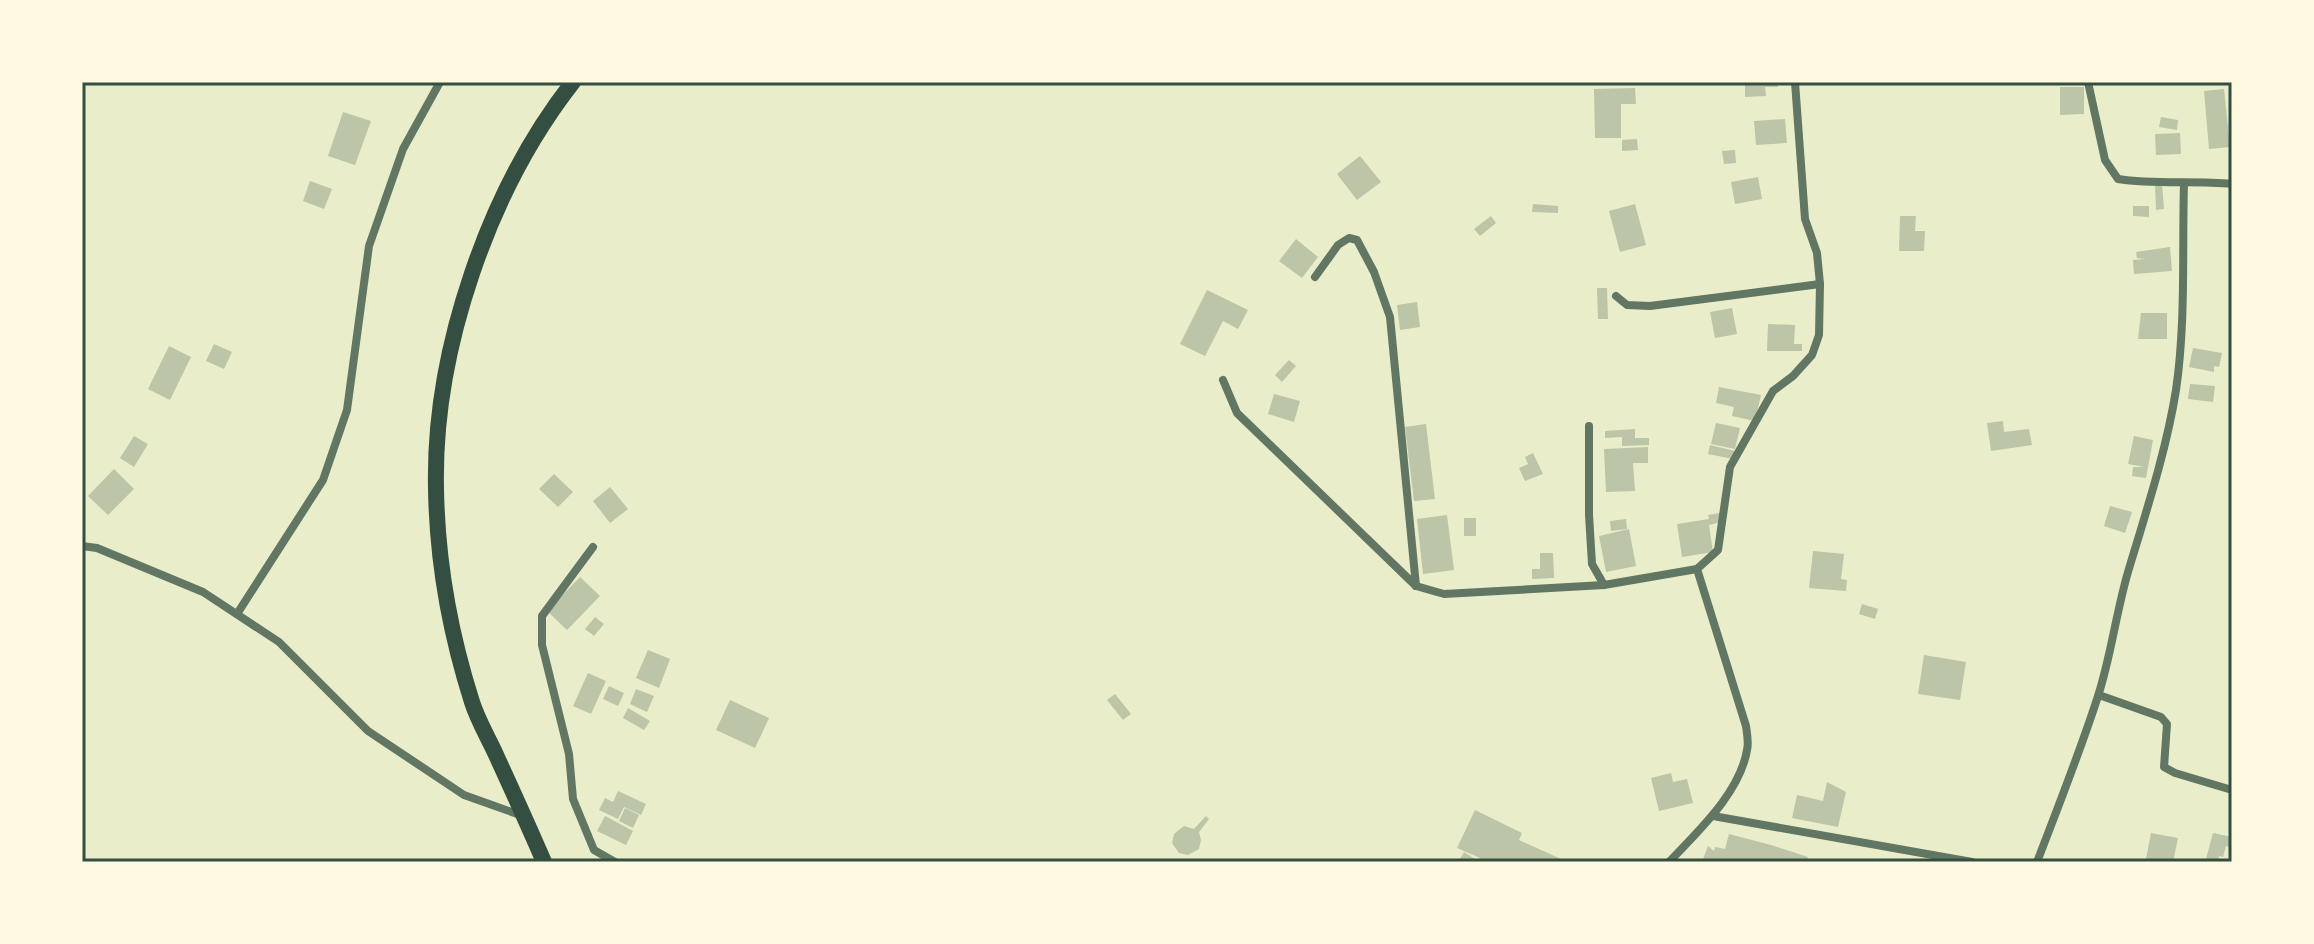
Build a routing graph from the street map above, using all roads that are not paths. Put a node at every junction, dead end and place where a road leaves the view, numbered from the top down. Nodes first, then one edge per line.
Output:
1 (440, 82) edge
2 (573, 82) edge
3 (1795, 82) edge
4 (2088, 82) edge
5 (2184, 183) junction
6 (2232, 184) edge
7 (1315, 277) dead end
8 (1820, 284) junction
9 (1616, 296) dead end
10 (1223, 380) dead end
11 (1589, 426) dead end
12 (82, 546) edge
13 (593, 547) dead end
14 (1697, 569) junction
15 (1604, 585) junction
16 (1416, 586) junction
17 (237, 614) junction
18 (2099, 695) junction
19 (2232, 790) edge
20 (1713, 816) junction
21 (524, 817) junction
22 (544, 862) edge
23 (615, 862) edge
24 (1669, 862) edge
25 (1972, 862) edge
26 (2037, 862) edge

1 - 17 street
2 - 21 highway
3 - 8 street
4 - 5 street
5 - 6 street
5 - 18 street
7 - 16 street
8 - 9 street
8 - 14 street
10 - 16 street
11 - 15 street
12 - 17 street
13 - 23 street
14 - 15 street
14 - 20 street
15 - 16 street
17 - 21 street
18 - 19 street
18 - 26 street
20 - 24 street
20 - 25 street
21 - 22 highway

